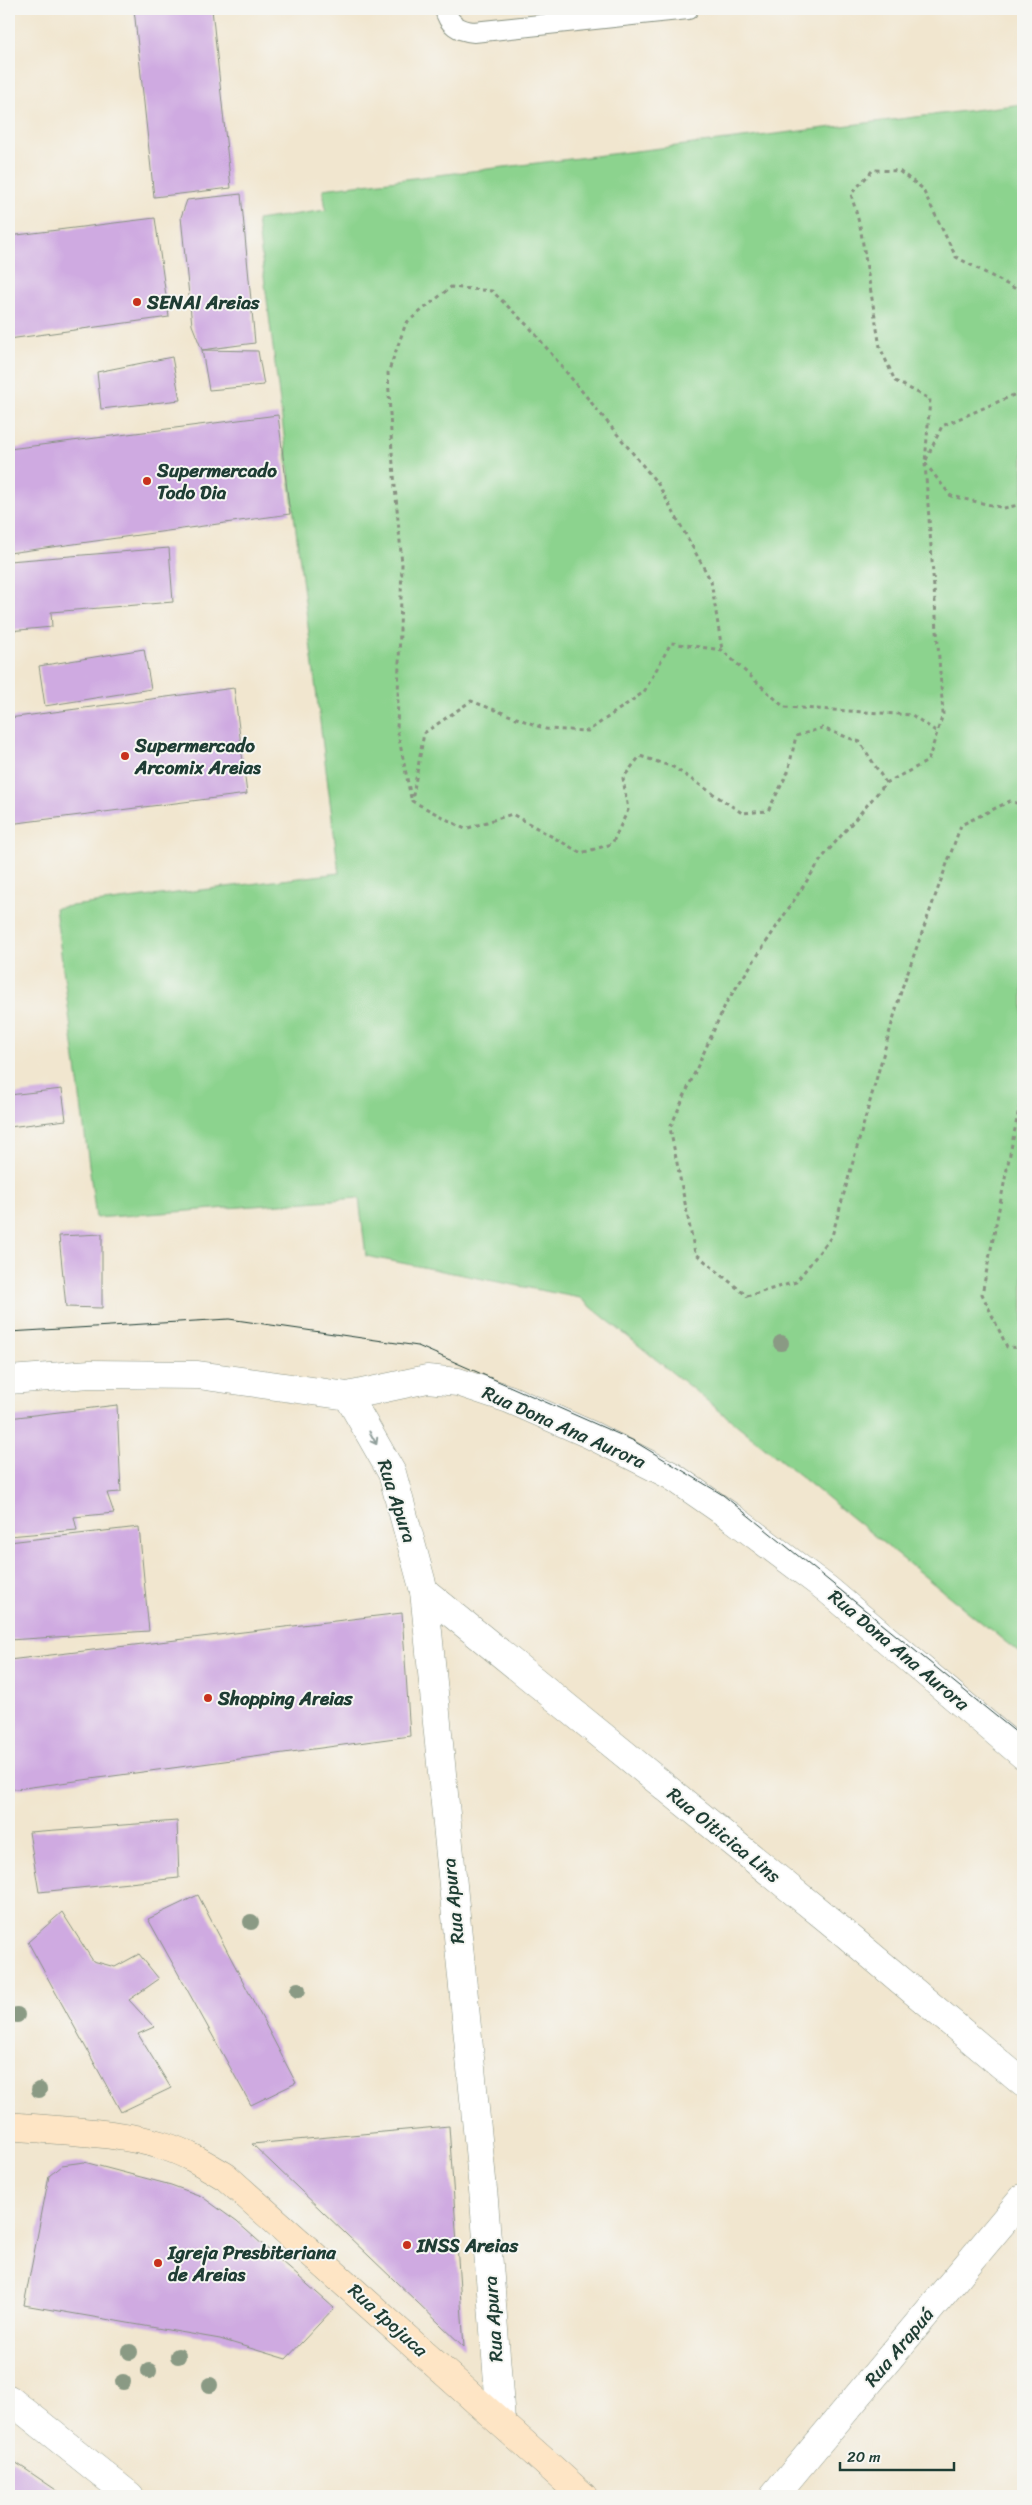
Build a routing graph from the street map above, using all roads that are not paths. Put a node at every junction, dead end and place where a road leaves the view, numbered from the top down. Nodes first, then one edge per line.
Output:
1 (446, 9) edge
2 (688, 9) edge
3 (9, 1380) edge
4 (348, 1396) junction
5 (424, 1590) junction
6 (1023, 1756) edge
7 (1023, 2083) edge
8 (9, 2126) edge
9 (1023, 2198) edge
10 (9, 2399) edge
11 (501, 2421) junction
12 (130, 2496) edge
13 (583, 2496) edge
14 (774, 2496) edge

1 - 2 lane
3 - 4 street, Rua Dona Ana Aurora
4 -> 5 street, Rua Apura
4 - 6 street, Rua Dona Ana Aurora
5 - 7 street, Rua Oiticica Lins
5 - 11 street, Rua Apura
8 - 11 main road, Rua Ipojuca
9 - 14 street, Rua Arapuá
10 - 12 street
11 - 13 main road, Rua Ipojuca

